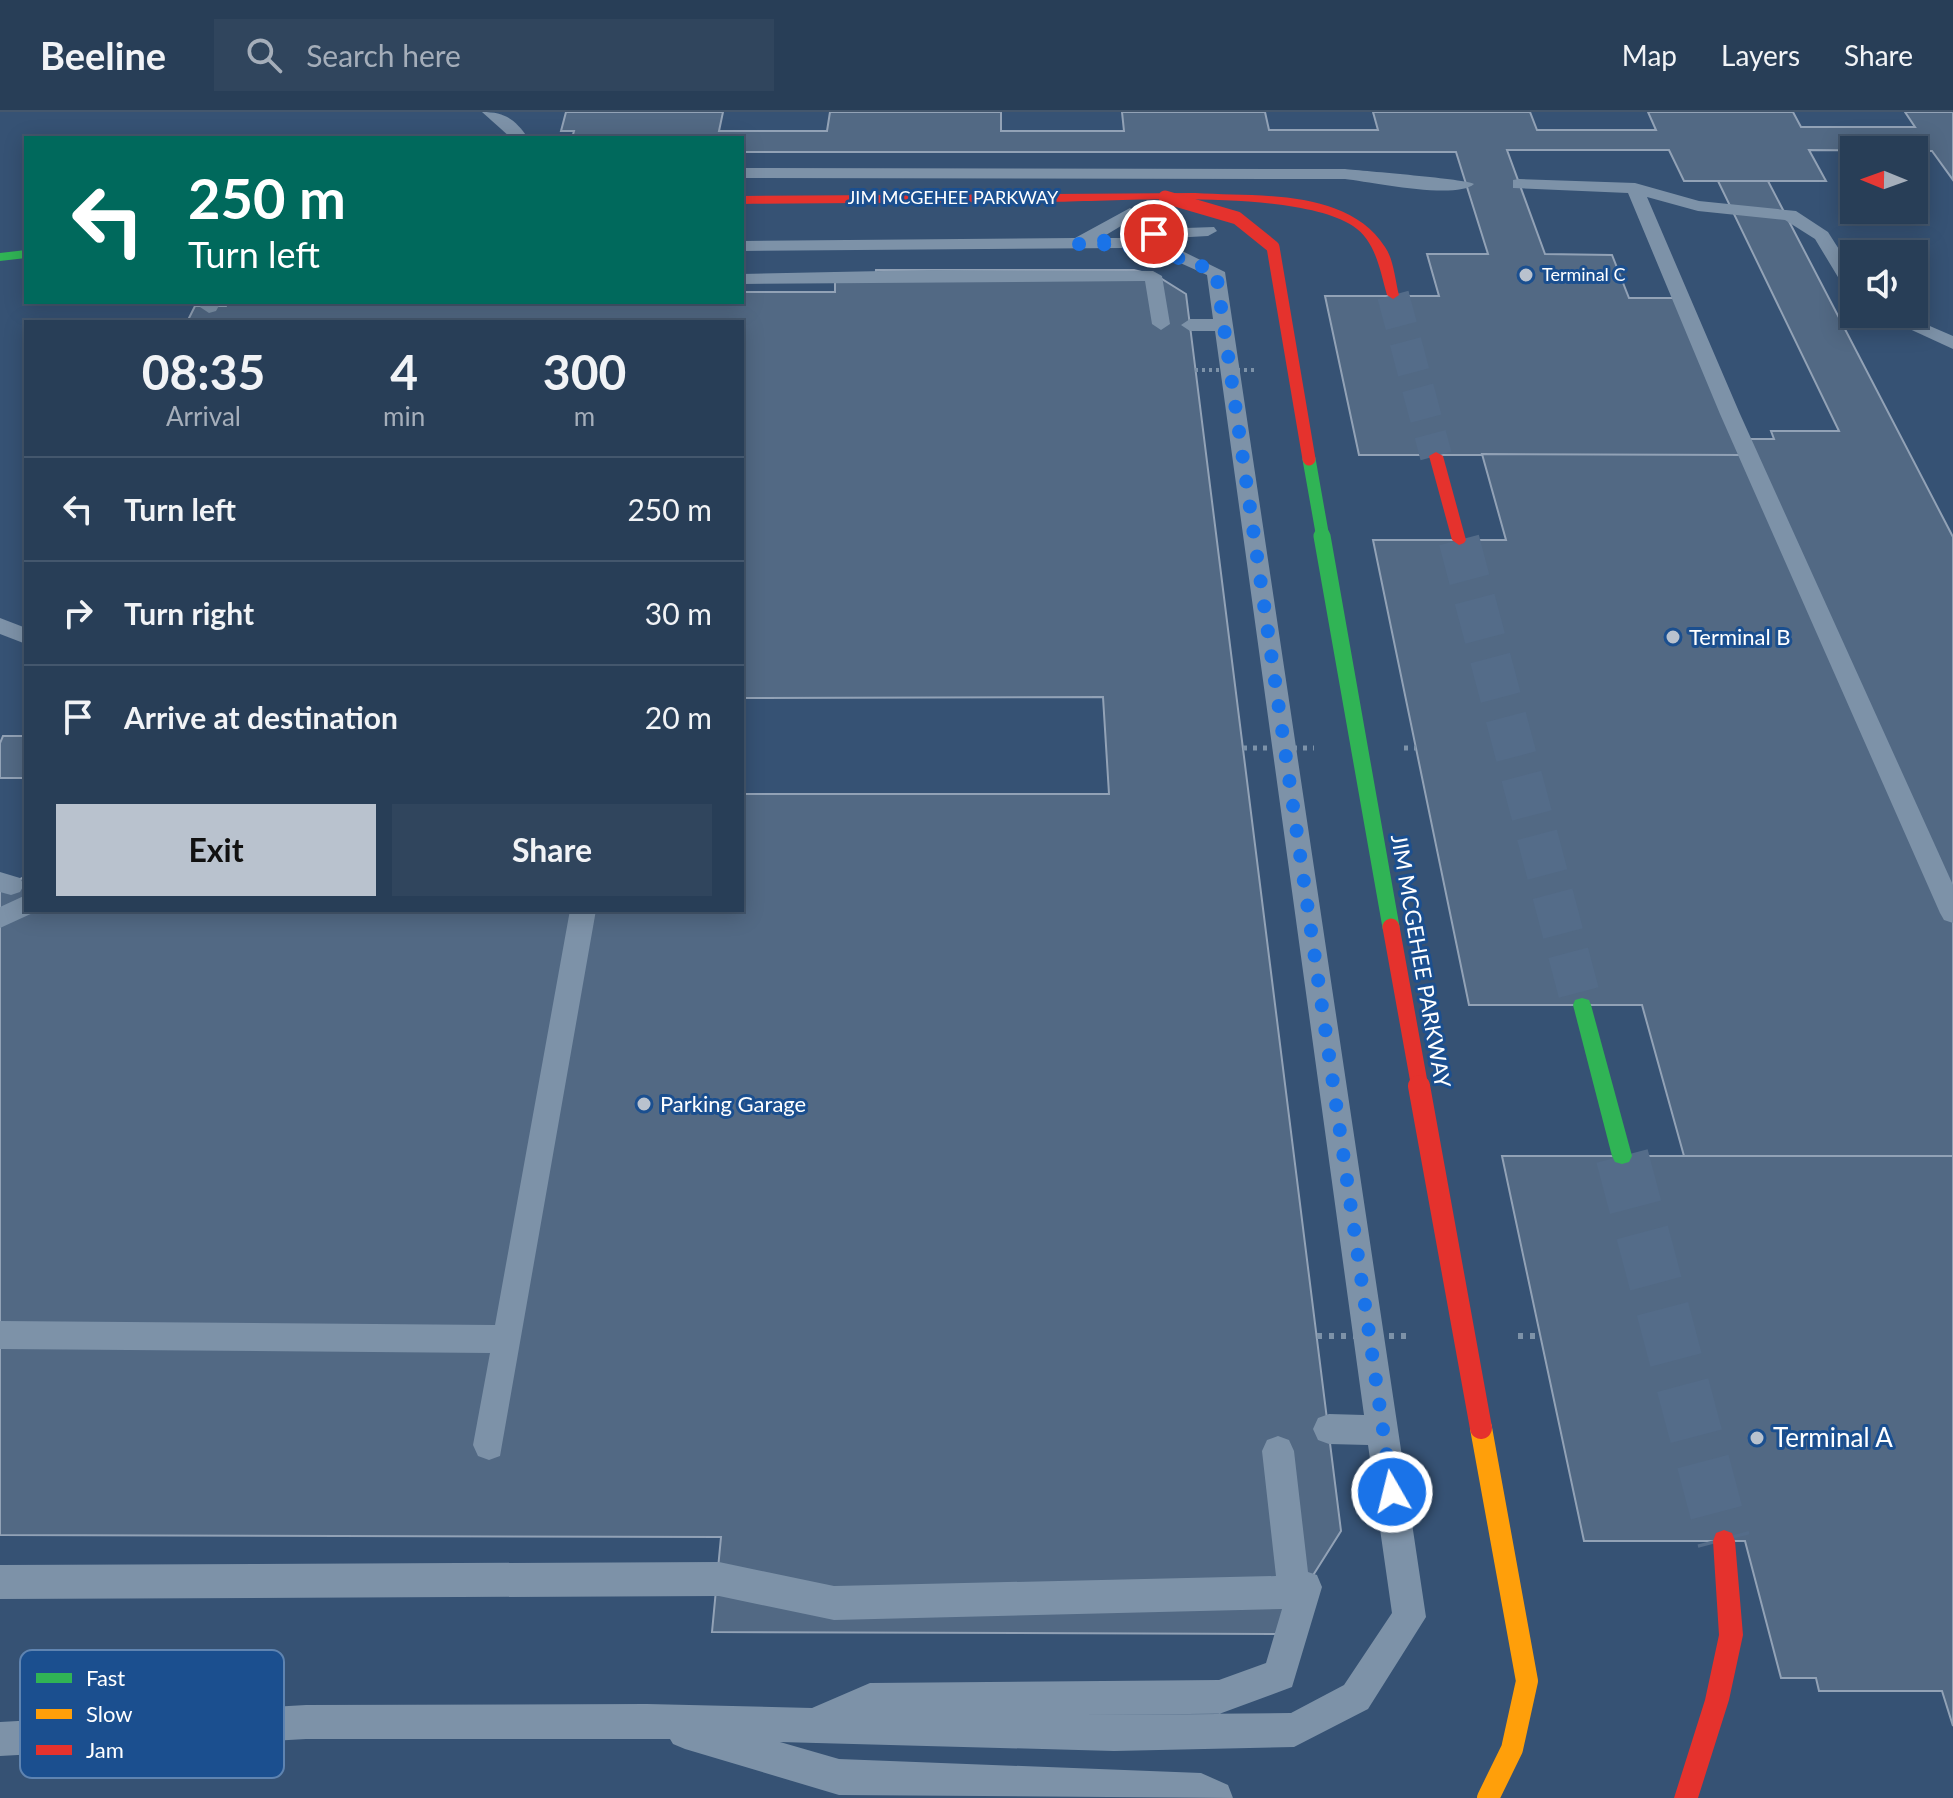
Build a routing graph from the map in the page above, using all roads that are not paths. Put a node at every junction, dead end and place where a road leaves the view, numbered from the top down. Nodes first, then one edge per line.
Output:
1 (490, 112) edge
2 (518, 136) edge
3 (744, 173) edge
4 (1465, 184) dead end
5 (1519, 184) dead end
6 (1635, 188) junction
7 (1165, 197) junction
8 (744, 200) edge
9 (1130, 213) dead end
10 (1208, 231) dead end
11 (1123, 243) junction
12 (1079, 244) junction
13 (744, 246) edge
14 (24, 255) edge
15 (3, 256) edge
16 (1840, 265) edge
17 (744, 279) edge
18 (1162, 279) dead end
19 (1393, 295) tunnel mouth
20 (1161, 324) dead end
21 (1190, 325) dead end
22 (1223, 325) junction
23 (1918, 328) edge
24 (1953, 343) edge
25 (1436, 456) tunnel mouth
26 (1459, 540) tunnel mouth
27 (0, 626) edge
28 (24, 635) edge
29 (12, 890) edge
30 (583, 912) edge
31 (1953, 913) edge
32 (0, 918) edge
33 (1582, 1005) tunnel mouth
34 (1622, 1156) tunnel mouth
35 (0, 1335) edge
36 (507, 1339) junction
37 (1329, 1429) dead end
38 (1383, 1430) junction
39 (489, 1445) dead end
40 (1278, 1451) dead end
41 (1724, 1541) tunnel mouth
42 (0, 1582) edge
43 (1305, 1587) dead end
44 (647, 1721) junction
45 (284, 1723) edge
46 (812, 1726) junction
47 (20, 1738) edge
48 (0, 1739) edge
49 (1215, 1798) edge
50 (1488, 1798) edge
51 (1686, 1798) edge

1 - 2 lane
3 - 4 lane
5 - 6 lane
6 - 16 lane
6 - 31 lane
7 - 8 main road, JIM MCGEHEE PARKWAY
7 - 19 main road, JIM MCGEHEE PARKWAY, bridge
7 - 50 main road, JIM MCGEHEE PARKWAY, bridge
9 - 12 lane
10 - 12 lane
11 - 12 lane
11 - 18 lane
11 - 22 lane
12 - 13 lane
14 - 15 lane
17 - 20 lane
21 - 22 lane
22 - 38 lane
23 - 24 lane
25 - 26 main road
27 - 28 lane
29 - 32 lane
30 - 36 lane
33 - 34 main road
35 - 36 lane
36 - 39 lane
37 - 38 lane
38 - 46 lane
40 - 42 lane
41 - 51 main road
43 - 46 lane
44 - 45 lane
44 - 46 lane
44 - 49 lane
47 - 48 lane

